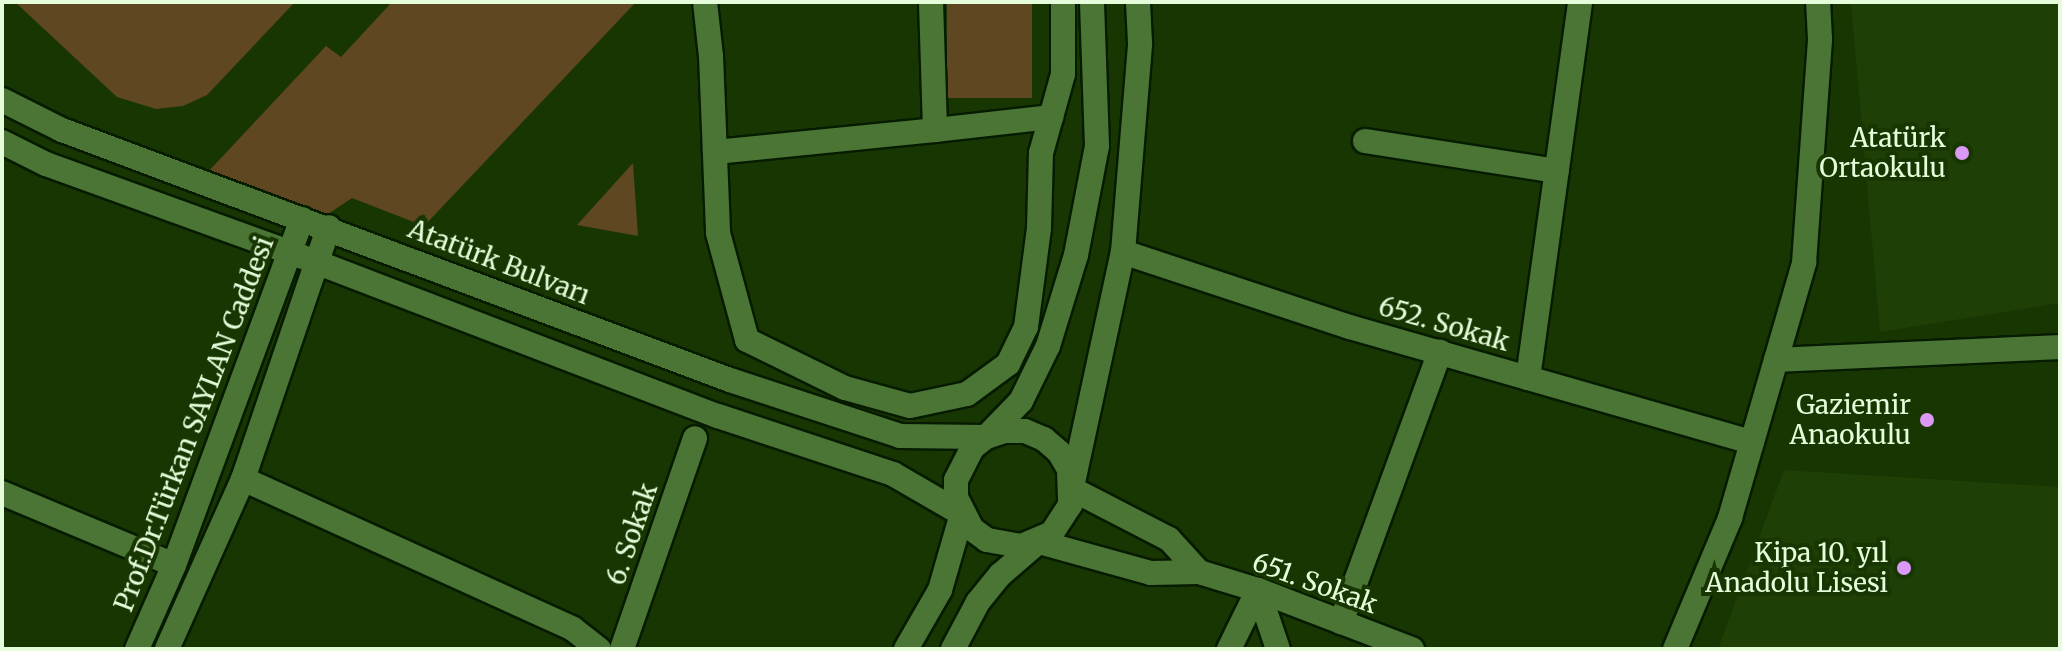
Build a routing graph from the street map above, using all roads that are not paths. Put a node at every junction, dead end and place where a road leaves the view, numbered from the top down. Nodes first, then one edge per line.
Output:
1 (705, 2) edge
2 (931, 2) edge
3 (1063, 2) edge
4 (1092, 2) edge
5 (1138, 2) edge
6 (1580, 2) edge
7 (1818, 2) edge
8 (2, 100) edge
9 (1051, 117) junction
10 (935, 130) junction
11 (1365, 141) dead end
12 (2, 142) edge
13 (715, 152) junction
14 (1557, 171) junction
15 (302, 219) junction
16 (329, 227) junction
17 (1123, 252) junction
18 (290, 254) junction
19 (316, 262) junction
20 (2060, 347) edge
21 (1440, 352) junction
22 (1776, 360) junction
23 (1528, 378) junction
24 (986, 437) junction
25 (695, 438) dead end
26 (1752, 442) junction
27 (243, 479) junction
28 (1072, 489) junction
29 (2, 493) edge
30 (962, 514) junction
31 (1039, 542) junction
32 (174, 565) junction
33 (1199, 572) junction
34 (1258, 590) junction
35 (1341, 622) junction
36 (137, 649) edge
37 (167, 649) edge
38 (599, 649) edge
39 (622, 649) edge
40 (906, 649) edge
41 (953, 649) edge
42 (1229, 649) edge
43 (1278, 649) edge
44 (1412, 649) edge
45 (1675, 649) edge

1 - 13 street
2 - 10 street
3 - 9 street
4 - 24 street
5 - 17 street
6 - 14 street
7 - 22 street
8 - 15 street, Atatürk Bulvarı
9 - 10 street
9 - 13 street
10 - 13 street
11 - 14 street
12 - 18 street
14 - 23 street
15 - 16 street, Atatürk Bulvarı
15 - 18 street, Prof.Dr.Türkan SAYLAN Caddesi
16 - 19 street
16 - 24 street, Atatürk Bulvarı
17 - 21 street, 652. Sokak
17 - 28 street
18 - 19 street
18 - 32 street, Prof.Dr.Türkan SAYLAN Caddesi
19 - 27 street
19 - 30 street
20 - 22 street
21 - 23 street, 652. Sokak
21 - 35 street
22 - 26 street
23 - 26 street, 652. Sokak
24 - 28 street, Atatürk Bulvarı
24 - 30 street
25 - 39 street, 6. Sokak
26 - 45 street
27 - 37 street
27 - 38 street
28 - 31 street
28 - 33 street
29 - 32 street
30 - 31 street
30 - 40 street
31 - 33 street
31 - 41 street
32 - 36 street, Prof.Dr.Türkan SAYLAN Caddesi
33 - 34 street, 651. Sokak
34 - 35 street, 651. Sokak
34 - 42 street
34 - 43 street
35 - 44 street, 651. Sokak

